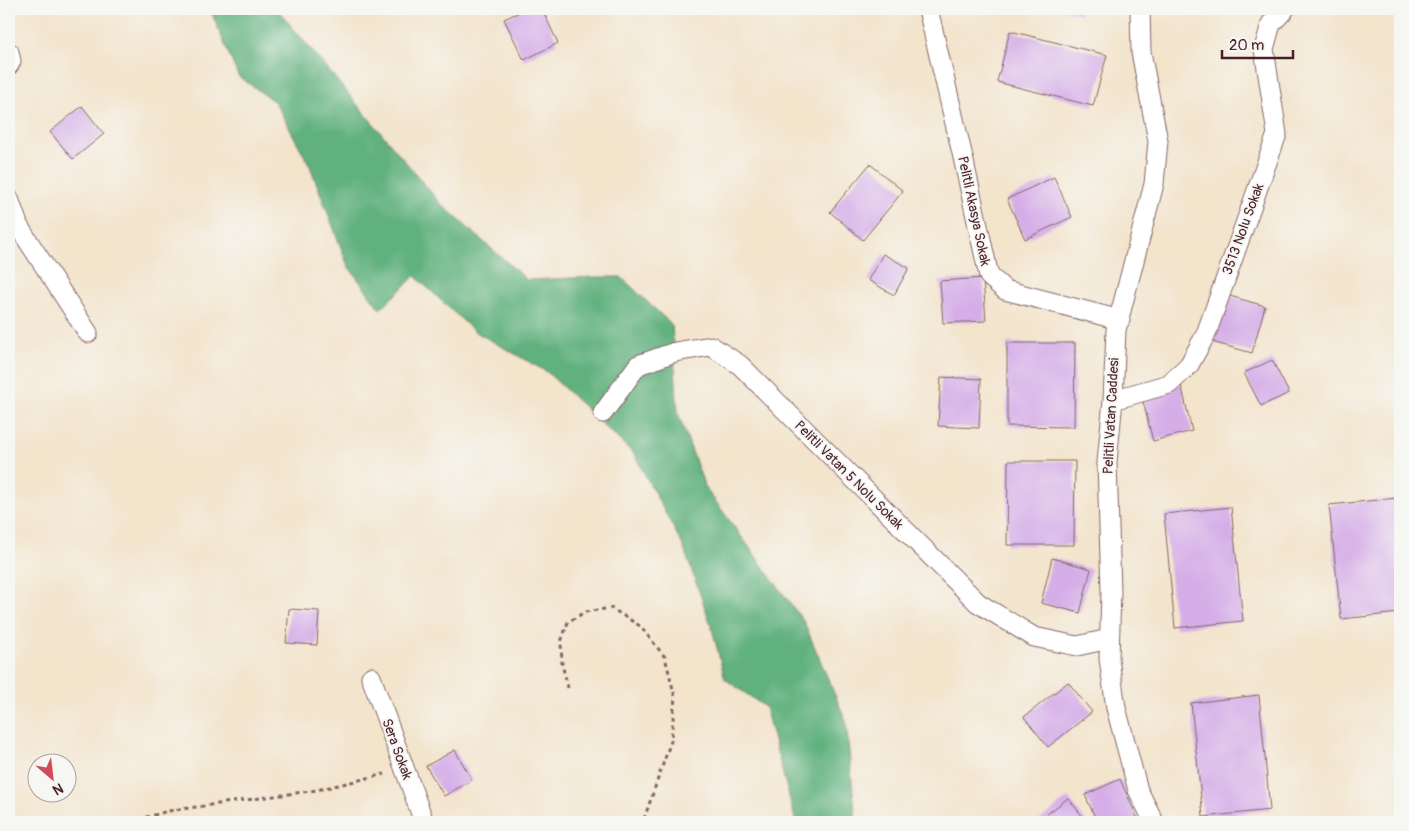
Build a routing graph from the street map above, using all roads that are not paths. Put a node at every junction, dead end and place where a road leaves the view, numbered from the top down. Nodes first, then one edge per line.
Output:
1 (928, 9) edge
2 (1140, 9) edge
3 (1285, 9) edge
4 (9, 52) edge
5 (9, 65) edge
6 (9, 199) edge
7 (1120, 320) junction
8 (88, 333) dead end
9 (1113, 400) junction
10 (603, 413) dead end
11 (1109, 639) junction
12 (371, 677) dead end
13 (424, 822) edge
14 (1154, 822) edge

1 - 7 street, Pelitli Akasya Sokak
2 - 7 street, Pelitli Vatan Caddesi
3 - 9 street, 3513 Nolu Sokak
4 - 5 street
6 - 8 street
7 - 9 street, Pelitli Vatan Caddesi
9 - 11 street, Pelitli Vatan Caddesi
10 - 11 street, Pelitli Vatan 5 Nolu Sokak
11 - 14 street, Pelitli Vatan Caddesi
12 - 13 street, Sera Sokak

